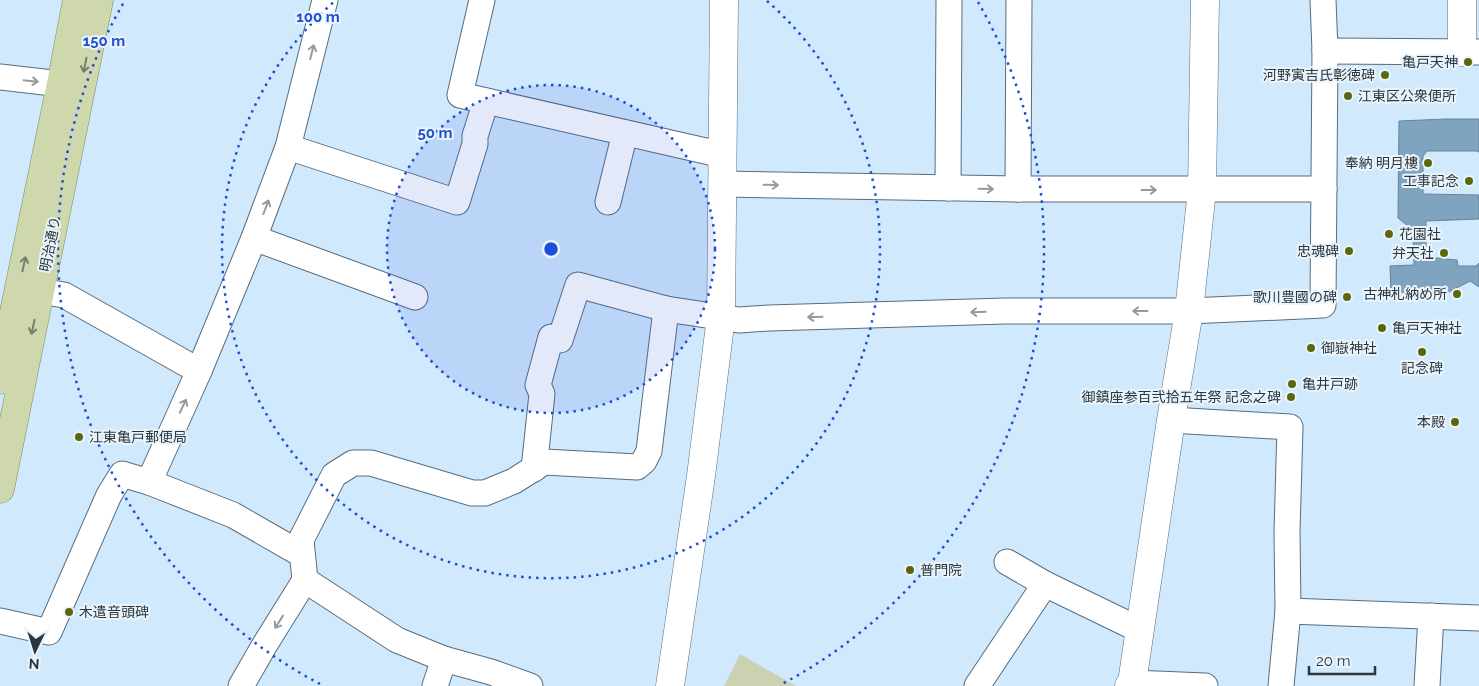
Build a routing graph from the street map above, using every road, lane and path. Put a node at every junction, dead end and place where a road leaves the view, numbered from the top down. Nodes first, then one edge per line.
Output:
1 (77, 0) edge
2 (99, 0) edge
3 (325, 0) edge
4 (482, 0) edge
5 (724, 0) edge
6 (949, 0) edge
7 (1019, 0) edge
8 (1205, 0) edge
9 (1323, 0) edge
10 (1462, 0) edge
11 (1325, 51) junction
12 (1471, 52) edge
13 (0, 78) edge
14 (61, 84) junction
15 (486, 101) junction
16 (625, 133) junction
17 (288, 147) junction
18 (723, 154) junction
19 (722, 184) junction
20 (948, 188) junction
21 (1018, 189) junction
22 (1324, 189) junction
23 (1202, 190) junction
24 (608, 202) dead end
25 (254, 238) junction
26 (19, 296) edge
27 (416, 297) dead end
28 (666, 309) junction
29 (1189, 312) junction
30 (721, 317) junction
31 (199, 372) junction
32 (0, 380) edge
33 (1171, 420) junction
34 (534, 469) junction
35 (148, 482) junction
36 (0, 489) edge
37 (301, 554) junction
38 (1007, 562) dead end
39 (305, 580) junction
40 (1045, 584) junction
41 (1288, 611) junction
42 (1431, 616) junction
43 (1479, 618) edge
44 (0, 621) edge
45 (1140, 630) junction
46 (444, 659) junction
47 (490, 679) edge
48 (1142, 685) edge
49 (241, 686) edge
50 (434, 686) edge
51 (530, 686) edge
52 (670, 686) edge
53 (977, 686) edge
54 (1205, 686) edge
55 (1281, 686) edge
56 (1426, 686) edge

1 - 14 main road, 明治通り
2 -> 26 main road, 明治通り
17 -> 3 street
4 - 15 street
5 - 18 street
6 - 20 street
7 - 21 street
8 - 23 street
9 - 11 street
10 - 12 street
11 - 12 street
11 - 22 street
13 -> 14 street
26 -> 14 main road, 明治通り
15 - 16 street
15 - 17 street
16 - 18 street
16 - 24 street
25 -> 17 street
18 - 19 street
19 -> 20 street
19 - 30 street
20 -> 21 street
21 -> 23 street
22 - 23 street
22 - 29 street
23 - 29 street
25 - 27 street
25 - 31 street
26 - 31 street
26 - 32 main road, 明治通り
26 -> 36 main road, 明治通り
28 - 30 street
28 - 34 street
28 - 34 street
29 -> 30 street
29 - 33 street
30 - 52 street
35 -> 31 street
33 - 41 street
33 - 45 street
34 - 37 street
35 - 37 street
35 - 44 street
37 - 39 street
38 - 40 street
39 - 46 street
39 -> 49 street
40 - 45 street
40 - 53 street
41 - 42 street
41 - 55 street
42 - 43 street
42 - 56 street
45 - 48 street
46 - 47 street
46 - 50 street
47 - 51 street
48 - 54 street

